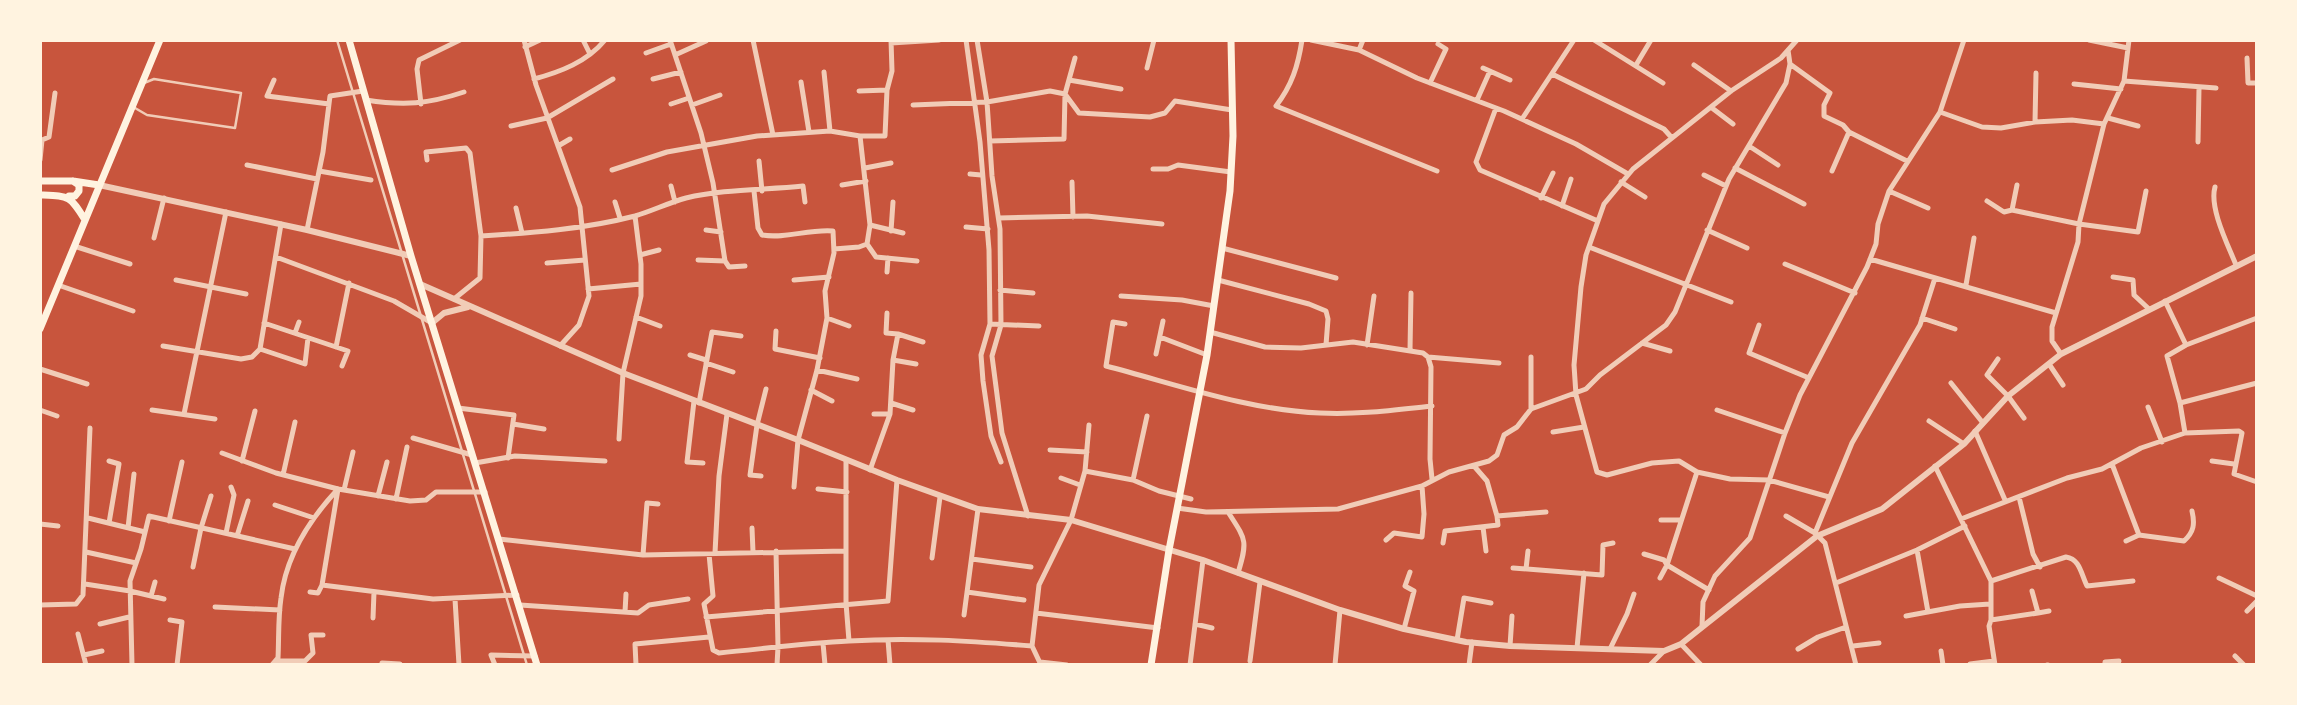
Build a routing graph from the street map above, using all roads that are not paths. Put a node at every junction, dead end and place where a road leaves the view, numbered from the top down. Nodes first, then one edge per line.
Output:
1 (160, 40) edge
2 (337, 40) edge
3 (349, 40) edge
4 (460, 40) edge
5 (540, 40) edge
6 (583, 40) edge
7 (605, 40) edge
8 (753, 40) edge
9 (939, 40) edge
10 (966, 40) edge
11 (977, 40) edge
12 (1154, 40) edge
13 (1231, 40) edge
14 (1302, 40) edge
15 (1311, 40) edge
16 (1363, 40) edge
17 (1594, 40) edge
18 (1611, 40) edge
19 (1651, 40) edge
20 (1797, 40) edge
21 (1964, 40) edge
22 (2089, 40) edge
23 (2129, 40) edge
24 (706, 41) edge
25 (1573, 41) edge
26 (671, 42) edge
27 (891, 42) edge
28 (525, 44) edge
29 (1438, 44) dead end
30 (1606, 48) junction
31 (2128, 48) junction
32 (1359, 50) junction
33 (1788, 50) junction
34 (646, 53) dead end
35 (590, 54) junction
36 (675, 55) junction
37 (1075, 58) dead end
38 (2247, 58) dead end
39 (1790, 64) junction
40 (1636, 65) junction
41 (1694, 65) dead end
42 (1147, 68) dead end
43 (1483, 68) dead end
44 (1490, 71) junction
45 (681, 72) junction
46 (824, 72) dead end
47 (2036, 72) dead end
48 (1552, 74) junction
49 (534, 79) junction
50 (613, 79) dead end
51 (653, 79) dead end
52 (274, 80) dead end
53 (1069, 80) junction
54 (1510, 80) dead end
55 (2124, 81) junction
56 (801, 82) dead end
57 (1430, 83) junction
58 (1663, 83) dead end
59 (2257, 83) edge
60 (141, 84) junction
61 (2074, 84) dead end
62 (2199, 88) junction
63 (1121, 89) dead end
64 (2121, 89) junction
65 (2216, 89) dead end
66 (887, 90) junction
67 (363, 91) junction
68 (859, 91) dead end
69 (1731, 91) junction
70 (464, 92) dead end
71 (55, 93) dead end
72 (353, 93) junction
73 (1065, 94) junction
74 (720, 95) dead end
75 (689, 97) junction
76 (366, 100) junction
77 (1477, 100) junction
78 (989, 102) junction
79 (671, 103) dead end
80 (975, 103) junction
81 (329, 104) junction
82 (421, 104) junction
83 (692, 105) junction
84 (913, 105) dead end
85 (132, 106) junction
86 (1496, 108) junction
87 (1712, 108) junction
88 (1232, 110) junction
89 (1940, 112) junction
90 (547, 118) junction
91 (1522, 120) junction
92 (2035, 121) junction
93 (2106, 121) junction
94 (1733, 124) dead end
95 (511, 126) dead end
96 (2138, 126) dead end
97 (830, 131) junction
98 (808, 132) junction
99 (1849, 132) junction
100 (773, 135) junction
101 (860, 136) junction
102 (1672, 138) junction
103 (570, 139) dead end
104 (41, 140) edge
105 (994, 141) junction
106 (2198, 142) dead end
107 (558, 146) junction
108 (1749, 146) junction
109 (704, 147) junction
110 (40, 160) edge
111 (427, 160) dead end
112 (759, 160) dead end
113 (1907, 161) junction
114 (891, 163) dead end
115 (247, 165) dead end
116 (1778, 165) dead end
117 (865, 168) junction
118 (1735, 168) junction
119 (1153, 169) dead end
120 (612, 170) dead end
121 (319, 171) junction
122 (1437, 171) dead end
123 (1832, 171) dead end
124 (1231, 172) junction
125 (1553, 173) dead end
126 (970, 174) dead end
127 (1629, 174) junction
128 (981, 175) junction
129 (1704, 175) dead end
130 (317, 179) junction
131 (1571, 179) dead end
132 (371, 180) dead end
133 (40, 181) edge
134 (73, 181) junction
135 (866, 181) junction
136 (1072, 182) dead end
137 (1621, 182) junction
138 (2017, 184) dead end
139 (99, 185) junction
140 (842, 185) dead end
141 (671, 186) dead end
142 (1726, 186) junction
143 (754, 191) junction
144 (762, 191) junction
145 (1889, 191) junction
146 (2146, 191) dead end
147 (2212, 191) dead end
148 (715, 193) junction
149 (40, 195) edge
150 (68, 196) junction
151 (1645, 197) dead end
152 (163, 198) junction
153 (1541, 198) junction
154 (1986, 201) dead end
155 (92, 202) junction
156 (615, 202) dead end
157 (675, 202) junction
158 (805, 202) dead end
159 (893, 202) dead end
160 (1804, 204) dead end
161 (1562, 206) junction
162 (516, 208) dead end
163 (1928, 208) dead end
164 (2012, 210) junction
165 (226, 212) junction
166 (635, 216) junction
167 (1073, 217) junction
168 (620, 218) junction
169 (1001, 218) junction
170 (85, 220) junction
171 (1598, 221) junction
172 (1162, 223) dead end
173 (281, 224) junction
174 (2079, 224) junction
175 (581, 225) junction
176 (870, 225) junction
177 (966, 227) dead end
178 (988, 229) junction
179 (307, 230) junction
180 (706, 230) dead end
181 (1707, 230) junction
182 (891, 231) junction
183 (720, 232) junction
184 (523, 233) junction
185 (903, 233) dead end
186 (481, 236) junction
187 (154, 238) dead end
188 (1974, 239) dead end
189 (867, 243) junction
190 (74, 246) junction
191 (1589, 247) junction
192 (1222, 248) junction
193 (1747, 248) dead end
194 (834, 249) junction
195 (659, 250) dead end
196 (407, 255) junction
197 (640, 255) junction
198 (2257, 256) edge
199 (276, 257) junction
200 (888, 258) junction
201 (1870, 259) junction
202 (585, 260) junction
203 (698, 260) dead end
204 (725, 261) junction
205 (916, 261) dead end
206 (547, 263) dead end
207 (131, 264) dead end
208 (1785, 264) dead end
209 (2236, 265) junction
210 (745, 266) dead end
211 (887, 272) dead end
212 (828, 277) junction
213 (2113, 277) dead end
214 (1336, 278) dead end
215 (1935, 278) junction
216 (1217, 280) junction
217 (176, 281) dead end
218 (794, 281) dead end
219 (349, 284) junction
220 (420, 284) junction
221 (641, 284) junction
222 (58, 285) junction
223 (1966, 285) junction
224 (1686, 286) junction
225 (210, 288) junction
226 (588, 289) junction
227 (1002, 290) junction
228 (1033, 293) dead end
229 (1411, 293) dead end
230 (1855, 293) junction
231 (246, 294) dead end
232 (1121, 296) dead end
233 (1374, 296) dead end
234 (454, 299) junction
235 (1731, 302) dead end
236 (2165, 302) junction
237 (470, 306) junction
238 (1214, 306) junction
239 (2148, 309) junction
240 (134, 311) dead end
241 (887, 313) dead end
242 (2056, 313) junction
243 (636, 317) junction
244 (422, 318) junction
245 (827, 318) junction
246 (1922, 318) junction
247 (2257, 318) edge
248 (299, 321) dead end
249 (1163, 321) dead end
250 (264, 323) junction
251 (432, 323) junction
252 (41, 324) edge
253 (990, 324) junction
254 (1125, 324) dead end
255 (1006, 325) junction
256 (1759, 325) dead end
257 (660, 326) dead end
258 (849, 326) dead end
259 (1039, 326) dead end
260 (1955, 329) dead end
261 (776, 331) dead end
262 (1210, 332) junction
263 (295, 333) junction
264 (898, 334) junction
265 (741, 335) dead end
266 (1160, 337) junction
267 (308, 338) junction
268 (923, 342) dead end
269 (1642, 343) junction
270 (1326, 345) junction
271 (1367, 345) junction
272 (2186, 345) junction
273 (163, 346) dead end
274 (560, 346) junction
275 (336, 347) junction
276 (260, 349) junction
277 (1410, 350) junction
278 (1670, 351) dead end
279 (197, 353) junction
280 (1156, 354) dead end
281 (2061, 354) junction
282 (690, 355) dead end
283 (1207, 355) junction
284 (1428, 357) junction
285 (820, 358) junction
286 (1531, 358) dead end
287 (1998, 359) dead end
288 (893, 360) junction
289 (706, 362) junction
290 (1499, 363) dead end
291 (916, 364) dead end
292 (2049, 364) junction
293 (342, 366) dead end
294 (40, 369) edge
295 (817, 370) junction
296 (733, 372) dead end
297 (623, 373) junction
298 (1809, 378) junction
299 (857, 379) dead end
300 (1951, 383) dead end
301 (2257, 383) edge
302 (87, 384) dead end
303 (2063, 386) dead end
304 (766, 389) dead end
305 (811, 390) junction
306 (1200, 393) junction
307 (1576, 394) junction
308 (2008, 396) junction
309 (832, 401) dead end
310 (696, 402) junction
311 (891, 403) junction
312 (2180, 403) junction
313 (1432, 406) junction
314 (2148, 407) dead end
315 (458, 408) junction
316 (1531, 409) junction
317 (40, 410) edge
318 (152, 410) dead end
319 (913, 410) dead end
320 (1717, 410) dead end
321 (255, 411) dead end
322 (184, 414) junction
323 (727, 414) junction
324 (874, 414) dead end
325 (890, 414) junction
326 (57, 416) dead end
327 (1147, 416) dead end
328 (2024, 418) dead end
329 (215, 419) dead end
330 (1929, 421) dead end
331 (295, 422) dead end
332 (1983, 423) junction
333 (513, 424) junction
334 (757, 425) junction
335 (1089, 425) dead end
336 (1584, 427) junction
337 (90, 428) dead end
338 (544, 429) dead end
339 (1975, 431) junction
340 (1553, 432) dead end
341 (1785, 433) junction
342 (2185, 433) junction
343 (413, 438) dead end
344 (619, 439) dead end
345 (798, 440) junction
346 (2162, 442) junction
347 (1964, 444) junction
348 (407, 447) dead end
349 (1050, 450) dead end
350 (353, 452) dead end
351 (463, 452) junction
352 (1087, 452) junction
353 (222, 453) dead end
354 (472, 454) junction
355 (508, 458) junction
356 (846, 460) junction
357 (109, 461) dead end
358 (242, 461) junction
359 (605, 461) dead end
360 (2212, 461) dead end
361 (182, 462) dead end
362 (387, 462) dead end
363 (1001, 462) dead end
364 (475, 463) junction
365 (703, 463) dead end
366 (2112, 464) junction
367 (2234, 464) junction
368 (1474, 466) junction
369 (1935, 466) junction
370 (870, 470) junction
371 (1085, 471) junction
372 (1697, 472) junction
373 (134, 474) dead end
374 (283, 475) junction
375 (761, 476) dead end
376 (1061, 478) dead end
377 (1432, 479) junction
378 (897, 480) junction
379 (1133, 480) junction
380 (1769, 480) junction
381 (2257, 482) edge
382 (1080, 485) junction
383 (1422, 486) junction
384 (231, 487) dead end
385 (794, 487) dead end
386 (818, 489) dead end
387 (342, 490) junction
388 (475, 492) junction
389 (485, 492) junction
390 (847, 492) junction
391 (211, 496) dead end
392 (377, 496) junction
393 (940, 496) junction
394 (1180, 496) junction
395 (1829, 497) junction
396 (2018, 497) junction
397 (396, 499) junction
398 (1191, 499) dead end
399 (2005, 500) junction
400 (247, 501) dead end
401 (658, 504) dead end
402 (275, 505) dead end
403 (1177, 508) junction
404 (978, 509) junction
405 (2192, 511) dead end
406 (1228, 512) junction
407 (1546, 512) dead end
408 (1028, 516) junction
409 (1497, 516) junction
410 (1786, 516) dead end
411 (88, 518) junction
412 (314, 518) junction
413 (1961, 519) junction
414 (1071, 520) junction
415 (1661, 520) dead end
416 (1681, 520) junction
417 (169, 521) junction
418 (109, 523) junction
419 (40, 524) edge
420 (58, 526) dead end
421 (1965, 526) junction
422 (201, 527) junction
423 (1483, 527) junction
424 (128, 528) junction
425 (752, 528) dead end
426 (145, 532) junction
427 (226, 533) junction
428 (1816, 534) junction
429 (2139, 535) junction
430 (237, 536) junction
431 (499, 539) junction
432 (1386, 540) dead end
433 (2126, 541) dead end
434 (1443, 543) dead end
435 (1613, 543) dead end
436 (295, 549) junction
437 (1169, 550) junction
438 (1917, 550) junction
439 (776, 551) junction
440 (845, 551) junction
441 (1486, 551) dead end
442 (1528, 551) dead end
443 (86, 552) junction
444 (753, 552) junction
445 (712, 554) junction
446 (1644, 554) dead end
447 (643, 555) junction
448 (933, 558) dead end
449 (972, 559) junction
450 (1203, 560) junction
451 (136, 564) junction
452 (1667, 565) junction
453 (193, 567) dead end
454 (1031, 567) dead end
455 (2040, 567) junction
456 (1513, 568) dead end
457 (1526, 569) junction
458 (1410, 572) dead end
459 (1238, 573) junction
460 (1584, 573) junction
461 (1660, 578) dead end
462 (2219, 578) dead end
463 (1990, 581) junction
464 (2133, 581) dead end
465 (155, 582) dead end
466 (1260, 582) junction
467 (1836, 583) junction
468 (85, 584) junction
469 (322, 585) junction
470 (1709, 590) junction
471 (130, 591) junction
472 (2032, 591) dead end
473 (310, 592) dead end
474 (374, 592) junction
475 (967, 592) junction
476 (626, 594) dead end
477 (1634, 594) dead end
478 (517, 595) junction
479 (151, 596) junction
480 (508, 596) junction
481 (164, 599) dead end
482 (455, 599) junction
483 (688, 599) dead end
484 (2257, 599) edge
485 (1024, 600) dead end
486 (846, 603) junction
487 (1490, 603) dead end
488 (1990, 604) junction
489 (40, 605) edge
490 (520, 605) junction
491 (215, 607) dead end
492 (280, 610) junction
493 (778, 610) junction
494 (1340, 610) junction
495 (2049, 611) dead end
496 (2247, 611) dead end
497 (625, 612) junction
498 (1928, 612) junction
499 (1036, 613) junction
500 (2038, 613) junction
501 (964, 615) dead end
502 (1512, 616) dead end
503 (1906, 616) dead end
504 (130, 617) junction
505 (706, 617) junction
506 (373, 618) dead end
507 (170, 620) dead end
508 (1991, 621) junction
509 (100, 624) dead end
510 (1195, 624) junction
511 (1702, 626) junction
512 (1846, 627) junction
513 (1158, 628) junction
514 (1212, 628) dead end
515 (1404, 629) junction
516 (78, 634) dead end
517 (323, 635) dead end
518 (709, 637) junction
519 (888, 640) junction
520 (1457, 640) junction
521 (849, 641) junction
522 (1472, 642) junction
523 (823, 643) junction
524 (1879, 643) dead end
525 (1681, 644) junction
526 (131, 646) junction
527 (1032, 646) junction
528 (1510, 646) junction
529 (1853, 646) junction
530 (140, 647) dead end
531 (778, 647) junction
532 (1577, 648) junction
533 (1611, 649) junction
534 (1798, 649) dead end
535 (102, 651) dead end
536 (1664, 651) junction
537 (1941, 651) dead end
538 (84, 655) junction
539 (524, 656) junction
540 (2235, 656) dead end
541 (536, 661) edge
542 (1250, 661) dead end
543 (2119, 661) dead end
544 (274, 663) edge
545 (305, 663) edge
546 (1044, 663) edge
547 (1994, 663) edge
548 (400, 664) edge
549 (1970, 664) edge
550 (86, 665) edge
551 (132, 665) edge
552 (177, 665) edge
553 (382, 665) edge
554 (459, 665) edge
555 (495, 665) edge
556 (527, 665) edge
557 (636, 665) edge
558 (777, 665) edge
559 (825, 665) edge
560 (890, 665) edge
561 (1067, 665) edge
562 (1151, 665) edge
563 (1190, 665) edge
564 (1335, 665) edge
565 (1469, 665) edge
566 (1650, 665) edge
567 (1701, 665) edge
568 (1856, 665) edge
569 (1943, 665) edge
570 (2105, 665) edge
571 (2244, 665) edge

1 - 60 main road
2 - 72 lane
3 - 67 main road
4 - 82 street
5 - 28 street
6 - 35 street
7 - 35 street
8 - 100 street
9 - 27 street
10 - 80 street
11 - 78 street
12 - 42 street
13 - 88 main road
14 - 122 street
15 - 32 street
16 - 32 street
17 - 30 street
18 - 30 street
19 - 40 street
20 - 33 street
21 - 89 street
22 - 31 street
23 - 31 street
24 - 36 street
25 - 48 street
26 - 34 street
26 - 36 street
27 - 66 street
28 - 49 street
29 - 57 street
30 - 40 street
31 - 55 street
32 - 57 street
33 - 39 street
33 - 69 street
35 - 49 street
36 - 45 street
37 - 53 street
38 - 59 street
39 - 99 street
39 - 108 street
40 - 58 street
41 - 69 street
43 - 44 street
44 - 54 street
44 - 77 street
45 - 51 street
45 - 75 street
46 - 97 street
47 - 92 street
48 - 91 street
48 - 102 street
49 - 90 street
50 - 90 street
52 - 81 street
53 - 63 street
53 - 73 street
55 - 62 street
55 - 64 street
56 - 98 street
57 - 77 street
60 - 85 main road
60 - 85 lane
61 - 64 street
62 - 65 street
62 - 106 street
64 - 93 street
66 - 68 street
66 - 101 street
67 - 72 street
67 - 76 main road
69 - 87 street
70 - 82 street
71 - 104 street
72 - 81 street
72 - 196 lane
73 - 78 street
73 - 88 street
73 - 105 street
74 - 83 street
75 - 79 street
75 - 83 street
76 - 82 street
76 - 196 main road
77 - 86 street
78 - 80 street
78 - 105 street
80 - 84 street
80 - 128 street
81 - 121 street
83 - 109 street
85 - 139 main road
86 - 91 street
86 - 153 street
87 - 94 street
87 - 102 street
88 - 124 main road
89 - 92 street
89 - 113 street
90 - 95 street
90 - 107 street
91 - 127 street
92 - 93 street
93 - 96 street
93 - 174 street
97 - 98 street
97 - 101 street
98 - 100 street
99 - 113 street
99 - 123 street
100 - 109 street
101 - 117 street
102 - 127 street
103 - 107 street
104 - 110 street
105 - 169 street
107 - 175 street
108 - 116 street
108 - 118 street
109 - 120 street
109 - 148 street
111 - 186 street
112 - 144 street
113 - 145 street
114 - 117 street
115 - 130 street
117 - 135 street
118 - 142 street
118 - 160 street
119 - 124 street
121 - 130 street
121 - 132 street
124 - 192 main road
125 - 153 street
126 - 128 street
127 - 137 street
128 - 178 street
129 - 142 street
130 - 179 street
131 - 161 street
133 - 134 main road
134 - 139 main road
134 - 150 main road
135 - 140 street
135 - 176 street
136 - 167 street
137 - 151 street
137 - 171 street
138 - 164 street
139 - 152 street
139 - 155 main road
141 - 157 street
142 - 181 street
143 - 144 street
143 - 148 street
143 - 194 street
144 - 158 street
145 - 163 street
145 - 201 street
146 - 174 street
147 - 209 street
148 - 157 street
148 - 183 street
149 - 150 main road
150 - 155 main road
150 - 170 main road
152 - 165 street
152 - 187 street
153 - 161 street
154 - 164 street
155 - 170 main road
156 - 168 street
157 - 166 street
159 - 182 street
161 - 171 street
162 - 184 street
164 - 174 street
165 - 173 street
165 - 225 street
166 - 168 street
166 - 197 street
167 - 169 street
167 - 172 street
168 - 175 street
169 - 227 street
170 - 190 main road
171 - 191 street
173 - 179 street
173 - 199 street
174 - 242 street
175 - 184 street
175 - 202 street
176 - 182 street
176 - 189 street
177 - 178 street
178 - 253 street
179 - 196 street
180 - 183 street
181 - 193 street
181 - 224 street
182 - 185 street
183 - 204 street
184 - 186 street
186 - 234 street
188 - 223 street
189 - 194 street
189 - 200 street
190 - 207 street
190 - 222 main road
191 - 224 street
191 - 307 street
192 - 214 street
192 - 216 main road
194 - 212 street
195 - 197 street
196 - 220 main road
196 - 244 lane
197 - 221 street
198 - 209 street
199 - 219 street
199 - 250 street
200 - 205 street
200 - 211 street
201 - 215 street
201 - 230 street
202 - 206 street
202 - 226 street
203 - 204 street
204 - 210 street
208 - 230 street
209 - 236 street
212 - 218 street
212 - 245 street
213 - 239 street
215 - 223 street
215 - 246 street
216 - 238 main road
216 - 270 street
217 - 225 street
219 - 244 street
219 - 275 street
220 - 234 street
220 - 251 main road
221 - 226 street
221 - 243 street
222 - 240 street
222 - 252 main road
223 - 242 street
224 - 235 street
224 - 269 street
225 - 231 street
225 - 279 street
226 - 274 street
227 - 228 street
227 - 255 street
229 - 277 street
230 - 298 street
232 - 238 street
233 - 271 street
234 - 237 street
236 - 239 street
236 - 272 street
237 - 251 street
237 - 274 street
238 - 262 main road
239 - 281 street
241 - 264 street
242 - 281 street
243 - 257 street
243 - 297 street
244 - 251 street
244 - 351 lane
245 - 258 street
245 - 285 street
246 - 260 street
246 - 395 street
247 - 272 street
248 - 263 street
249 - 266 street
250 - 263 street
250 - 276 street
251 - 315 main road
253 - 255 street
253 - 363 street
254 - 306 street
255 - 259 street
255 - 408 street
256 - 298 street
261 - 285 street
262 - 270 street
262 - 283 main road
263 - 267 street
264 - 268 street
264 - 288 street
265 - 289 street
266 - 280 street
266 - 283 street
267 - 275 street
267 - 276 street
269 - 278 street
269 - 307 street
270 - 271 street
271 - 277 street
272 - 312 street
273 - 279 street
274 - 297 street
275 - 293 street
276 - 279 street
277 - 284 street
279 - 322 street
281 - 292 street
282 - 289 street
283 - 306 main road
284 - 290 street
284 - 313 street
285 - 295 street
286 - 316 street
287 - 308 street
288 - 291 street
288 - 311 street
289 - 296 street
289 - 310 street
292 - 303 street
292 - 308 street
294 - 302 street
295 - 299 street
295 - 305 street
297 - 310 street
297 - 344 street
298 - 341 street
300 - 332 street
301 - 312 street
304 - 334 street
305 - 309 street
305 - 345 street
306 - 313 street
306 - 394 main road
307 - 316 street
307 - 336 street
308 - 328 street
308 - 332 street
310 - 323 street
310 - 365 street
311 - 319 street
311 - 325 street
312 - 342 street
313 - 377 street
314 - 346 street
315 - 333 street
315 - 354 main road
316 - 368 street
317 - 326 street
318 - 322 street
320 - 341 street
321 - 358 street
322 - 329 street
323 - 334 street
323 - 445 street
324 - 325 street
325 - 370 street
327 - 379 street
330 - 347 street
331 - 374 street
332 - 339 street
333 - 338 street
333 - 355 street
334 - 345 street
334 - 375 street
335 - 352 street
336 - 340 street
336 - 372 street
337 - 411 street
339 - 347 street
339 - 399 street
341 - 380 street
342 - 346 street
342 - 367 street
343 - 351 street
345 - 356 street
345 - 385 street
346 - 366 street
347 - 369 street
348 - 397 street
349 - 352 street
350 - 387 street
351 - 354 street
351 - 388 lane
352 - 371 street
353 - 358 street
354 - 364 main road
355 - 359 street
355 - 364 street
356 - 370 street
356 - 390 street
357 - 418 street
358 - 374 street
360 - 367 street
361 - 417 street
362 - 392 street
364 - 389 main road
366 - 396 street
366 - 429 street
367 - 381 street
368 - 377 street
368 - 409 street
369 - 413 street
369 - 428 street
370 - 378 street
371 - 379 street
371 - 382 street
372 - 380 street
372 - 416 street
373 - 424 street
374 - 387 street
376 - 382 street
377 - 383 street
378 - 393 street
378 - 486 street
379 - 394 street
380 - 395 street
380 - 470 street
382 - 414 street
383 - 406 street
383 - 432 street
384 - 427 street
386 - 390 street
387 - 392 street
387 - 412 street
387 - 469 street
388 - 389 street
388 - 397 street
388 - 480 lane
389 - 431 main road
390 - 440 street
391 - 422 street
392 - 397 street
393 - 404 street
393 - 448 street
394 - 398 street
394 - 403 main road
395 - 428 street
396 - 399 street
396 - 455 street
399 - 413 street
400 - 430 street
401 - 447 street
402 - 412 street
403 - 406 street
403 - 437 main road
404 - 408 street
404 - 449 street
405 - 429 street
406 - 459 street
407 - 409 street
408 - 414 street
409 - 423 street
410 - 428 street
411 - 418 street
411 - 443 street
412 - 436 street
413 - 421 street
414 - 437 street
414 - 499 street
415 - 416 street
416 - 452 street
417 - 422 street
417 - 426 street
418 - 424 street
419 - 420 street
421 - 438 street
421 - 463 street
422 - 427 street
422 - 453 street
423 - 434 street
423 - 441 street
424 - 426 street
425 - 444 street
426 - 451 street
427 - 430 street
428 - 467 street
428 - 511 street
429 - 433 street
430 - 436 street
431 - 447 street
431 - 478 main road
435 - 460 street
436 - 492 street
437 - 450 street
437 - 513 main road
438 - 467 street
438 - 498 street
439 - 440 street
439 - 444 street
439 - 493 street
440 - 486 street
442 - 457 street
443 - 451 street
443 - 468 street
444 - 445 street
445 - 447 street
445 - 505 street
446 - 452 street
449 - 454 street
449 - 475 street
450 - 459 street
450 - 510 street
451 - 471 street
452 - 461 street
452 - 470 street
455 - 463 street
455 - 464 street
456 - 457 street
457 - 460 street
458 - 515 street
459 - 466 street
460 - 532 street
462 - 484 street
463 - 488 street
465 - 479 street
466 - 494 street
466 - 542 street
467 - 512 street
468 - 471 street
468 - 489 street
469 - 473 street
469 - 474 street
470 - 511 street
471 - 479 street
471 - 504 street
472 - 500 street
474 - 482 street
474 - 506 street
475 - 485 street
475 - 501 street
476 - 497 street
477 - 533 street
478 - 480 street
478 - 490 main road
479 - 481 street
480 - 482 street
480 - 539 lane
482 - 554 street
483 - 497 street
484 - 496 street
486 - 493 street
486 - 521 street
487 - 520 street
488 - 498 street
488 - 508 street
490 - 497 street
490 - 541 main road
491 - 492 street
492 - 544 street
493 - 505 street
493 - 531 street
494 - 515 street
494 - 564 street
495 - 500 street
498 - 503 street
499 - 513 street
499 - 527 street
500 - 508 street
502 - 528 street
504 - 509 street
504 - 526 street
505 - 518 street
507 - 552 street
508 - 547 street
510 - 514 street
510 - 563 street
511 - 525 street
512 - 529 street
512 - 534 street
513 - 562 main road
515 - 520 street
516 - 538 street
517 - 545 street
518 - 531 street
518 - 557 street
519 - 521 street
519 - 527 street
519 - 560 street
520 - 522 street
521 - 523 street
522 - 528 street
522 - 565 street
523 - 531 street
523 - 559 street
524 - 529 street
525 - 536 street
525 - 567 street
526 - 530 street
526 - 551 street
527 - 546 street
528 - 532 street
529 - 568 street
531 - 558 street
532 - 533 street
533 - 536 street
535 - 538 street
536 - 566 street
537 - 569 street
538 - 550 street
539 - 541 street
539 - 555 street
539 - 556 lane
540 - 571 street
543 - 570 street
544 - 545 street
546 - 561 street
547 - 549 street
548 - 553 street

